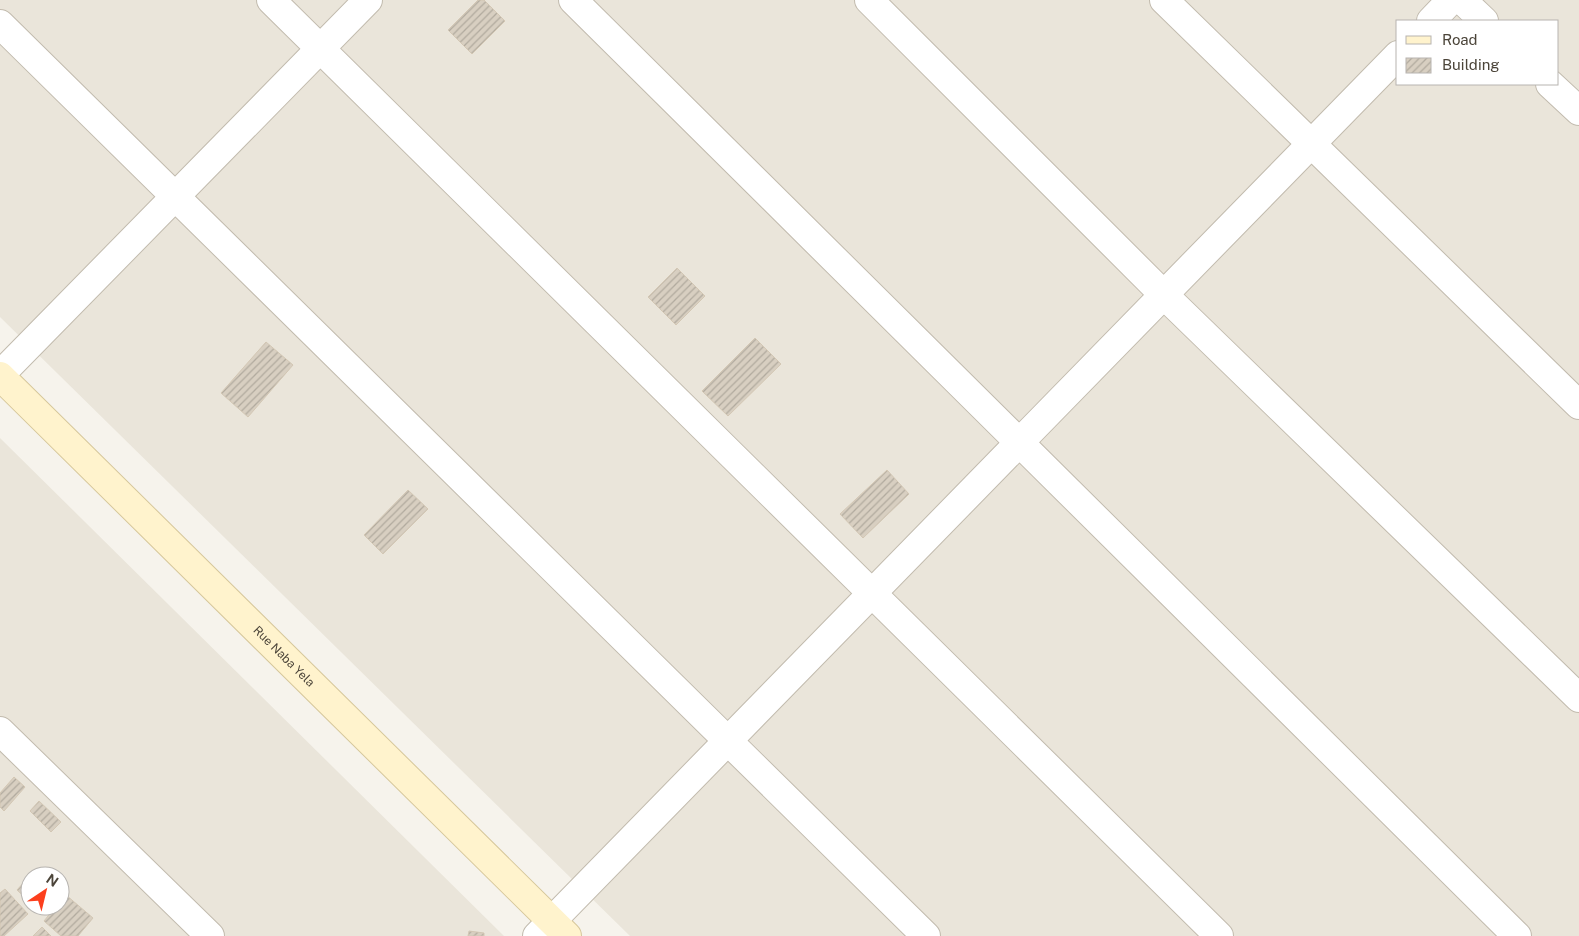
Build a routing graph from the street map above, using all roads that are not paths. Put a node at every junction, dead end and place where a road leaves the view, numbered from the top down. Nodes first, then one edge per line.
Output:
1 (271, 0) edge
2 (368, 0) edge
3 (573, 0) edge
4 (869, 0) edge
5 (1164, 0) edge
6 (1451, 0) edge
7 (1462, 0) edge
8 (1431, 20) edge
9 (1483, 20) edge
10 (0, 24) edge
11 (320, 48) junction
12 (1396, 57) edge
13 (1551, 85) edge
14 (1579, 111) edge
15 (1311, 145) junction
16 (175, 197) junction
17 (1164, 295) junction
18 (0, 376) edge
19 (1579, 405) edge
20 (1018, 444) junction
21 (872, 593) junction
22 (1579, 698) edge
23 (0, 731) edge
24 (728, 741) junction
25 (552, 931) edge
26 (210, 936) edge
27 (926, 936) edge
28 (1219, 936) edge
29 (1517, 936) edge

1 - 11 street
2 - 11 street
3 - 20 street
4 - 17 street
5 - 15 street
6 - 8 street
7 - 9 street
10 - 16 street
11 - 16 street
11 - 21 street
12 - 15 street
13 - 14 street
15 - 17 street
15 - 19 street
16 - 18 street
16 - 24 street
17 - 20 street
17 - 22 street
18 - 25 street, Rue Naba Yela
20 - 21 street
20 - 29 street
21 - 24 street
21 - 28 street
23 - 26 street
24 - 25 street
24 - 27 street

